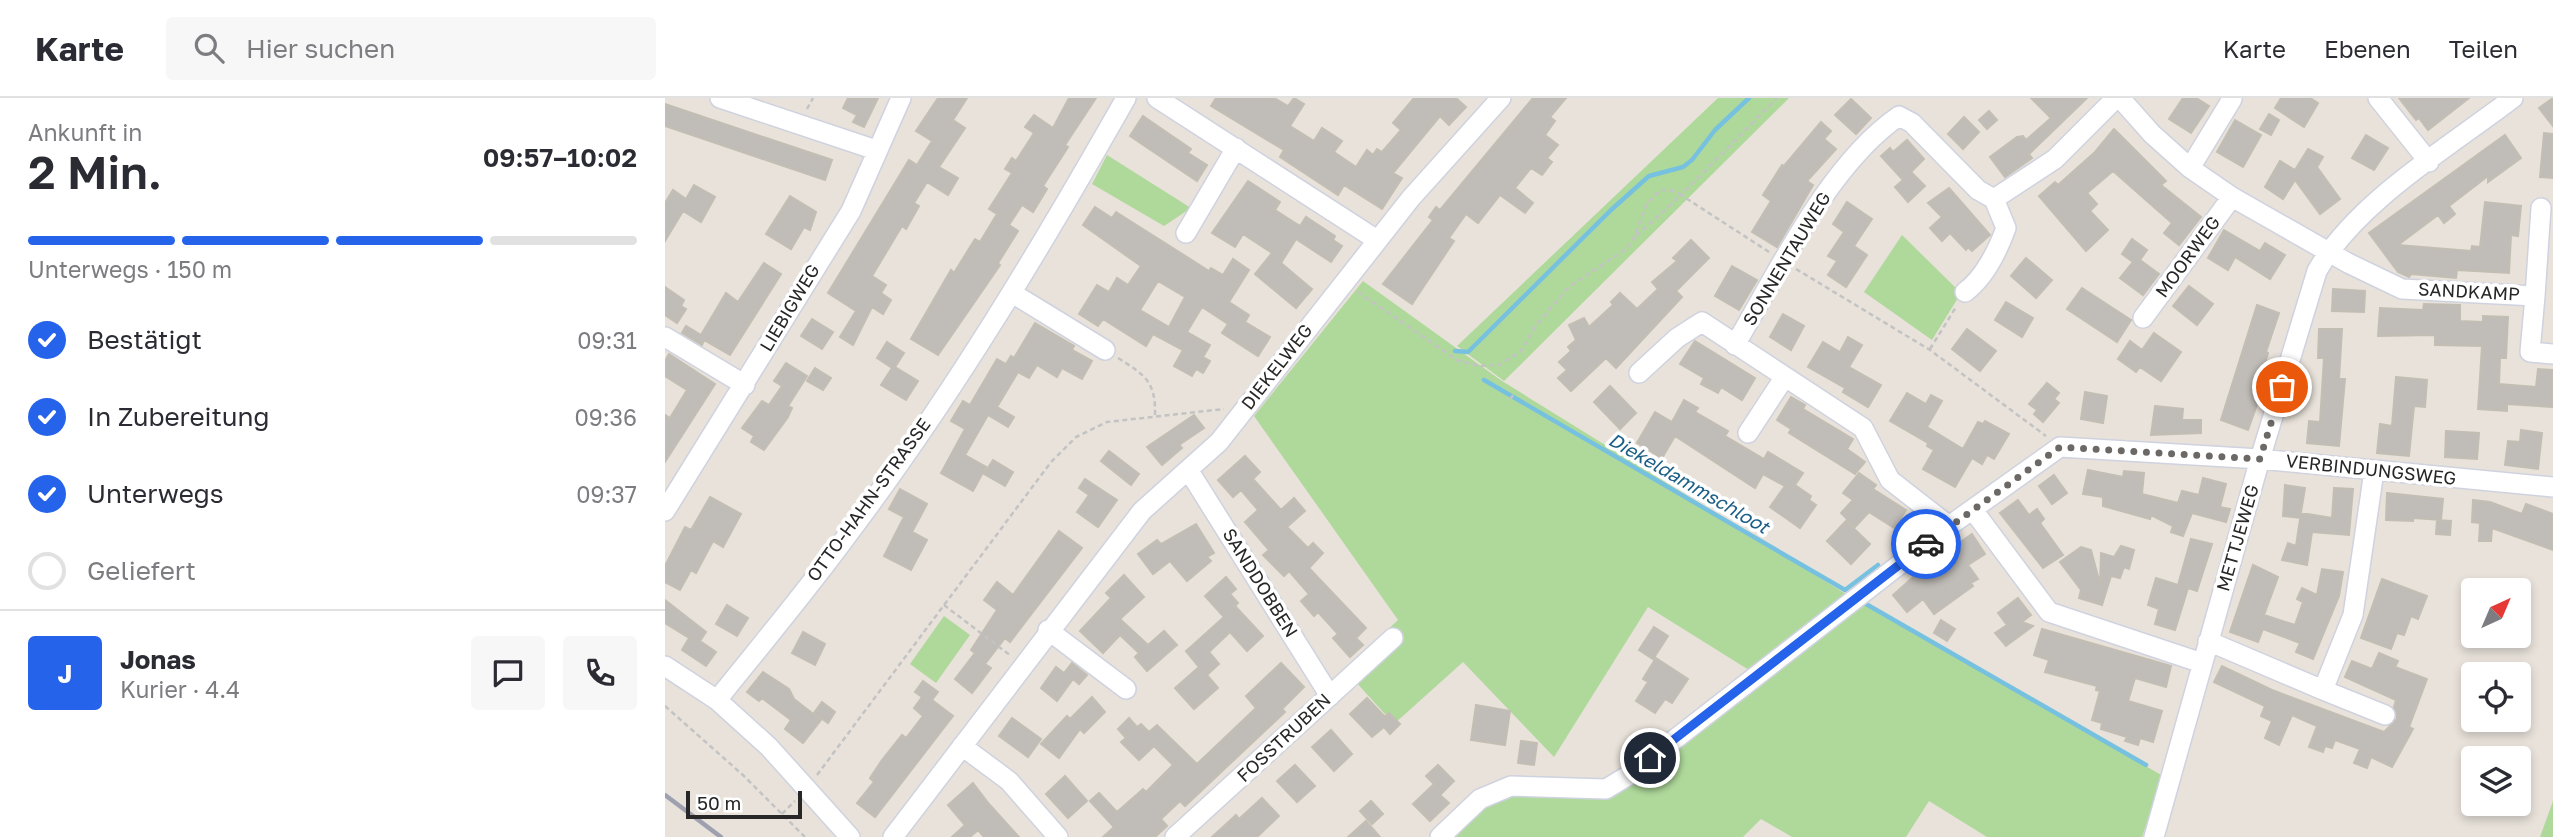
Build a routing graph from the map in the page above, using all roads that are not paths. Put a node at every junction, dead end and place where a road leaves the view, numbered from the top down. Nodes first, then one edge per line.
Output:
1 (720, 98) edge
2 (901, 98) edge
3 (1126, 98) edge
4 (1157, 98) edge
5 (1501, 98) edge
6 (2118, 98) edge
7 (2378, 98) edge
8 (2513, 98) edge
9 (2232, 99) edge
10 (744, 102) edge
11 (1236, 148) junction
12 (876, 150) junction
13 (2430, 162) junction
14 (2190, 167) junction
15 (2232, 197) junction
16 (1994, 199) junction
17 (2541, 208) dead end
18 (1186, 233) dead end
19 (1377, 240) junction
20 (2329, 250) junction
21 (1965, 292) road end
22 (1012, 293) junction
23 (2535, 296) junction
24 (2143, 318) dead end
25 (665, 337) edge
26 (1735, 345) junction
27 (1105, 350) road end
28 (2553, 354) edge
29 (1639, 373) dead end
30 (1784, 378) junction
31 (745, 385) junction
32 (1748, 433) dead end
33 (2260, 459) junction
34 (1189, 471) junction
35 (2374, 471) junction
36 (2553, 487) edge
37 (1973, 510) junction
38 (665, 511) edge
39 (1949, 526) junction
40 (1048, 630) junction
41 (1393, 638) dead end
42 (2208, 641) junction
43 (2202, 663) junction
44 (665, 666) edge
45 (1126, 690) dead end
46 (2323, 690) junction
47 (1330, 696) junction
48 (717, 700) junction
49 (2385, 715) dead end
50 (962, 746) junction
51 (850, 837) edge
52 (893, 837) edge
53 (1058, 837) edge
54 (1175, 837) edge
55 (1440, 837) edge
56 (2154, 837) edge

1 - 10 street
2 - 12 street, LIEBIGWEG
3 - 22 street, OTTO-HAHN-STRASSE
4 - 11 street
5 - 19 street, DIEKELWEG
6 - 14 street
6 - 16 street
7 - 13 street
8 - 13 street, METTJEWEG
9 - 14 street
10 - 12 street
11 - 18 street
11 - 19 street
12 - 31 street, LIEBIGWEG
13 - 20 street, METTJEWEG
14 - 15 street
15 - 20 street
15 - 24 street, MOORWEG
16 - 21 street
16 - 26 street, SONNENTAUWEG
17 - 23 street, SANDKAMP
19 - 34 street, DIEKELWEG
20 - 23 street, SANDKAMP
20 - 33 street, METTJEWEG
22 - 27 street
22 - 48 street, OTTO-HAHN-STRASSE
23 - 28 street, SANDKAMP
25 - 31 street
26 - 29 street, SONNENTAUWEG
26 - 30 street, SONNENTAUWEG
30 - 32 street
30 - 39 street, SONNENTAUWEG
31 - 38 street, LIEBIGWEG
33 - 35 street, VERBINDUNGSWEG
33 - 37 street, VERBINDUNGSWEG
33 - 42 street, METTJEWEG
34 - 40 street, DIEKELWEG
34 - 47 street, SANDDOBBEN
35 - 36 street, VERBINDUNGSWEG
35 - 46 street
37 - 39 street
37 - 43 street
39 - 55 street
40 - 45 street
40 - 50 street, DIEKELWEG
41 - 47 street, FOSSTRUBEN
42 - 43 street, METTJEWEG
42 - 46 street
43 - 56 street, METTJEWEG
44 - 48 street
46 - 49 street
47 - 54 street, FOSSTRUBEN
48 - 51 street
50 - 52 street, DIEKELWEG
50 - 53 street

